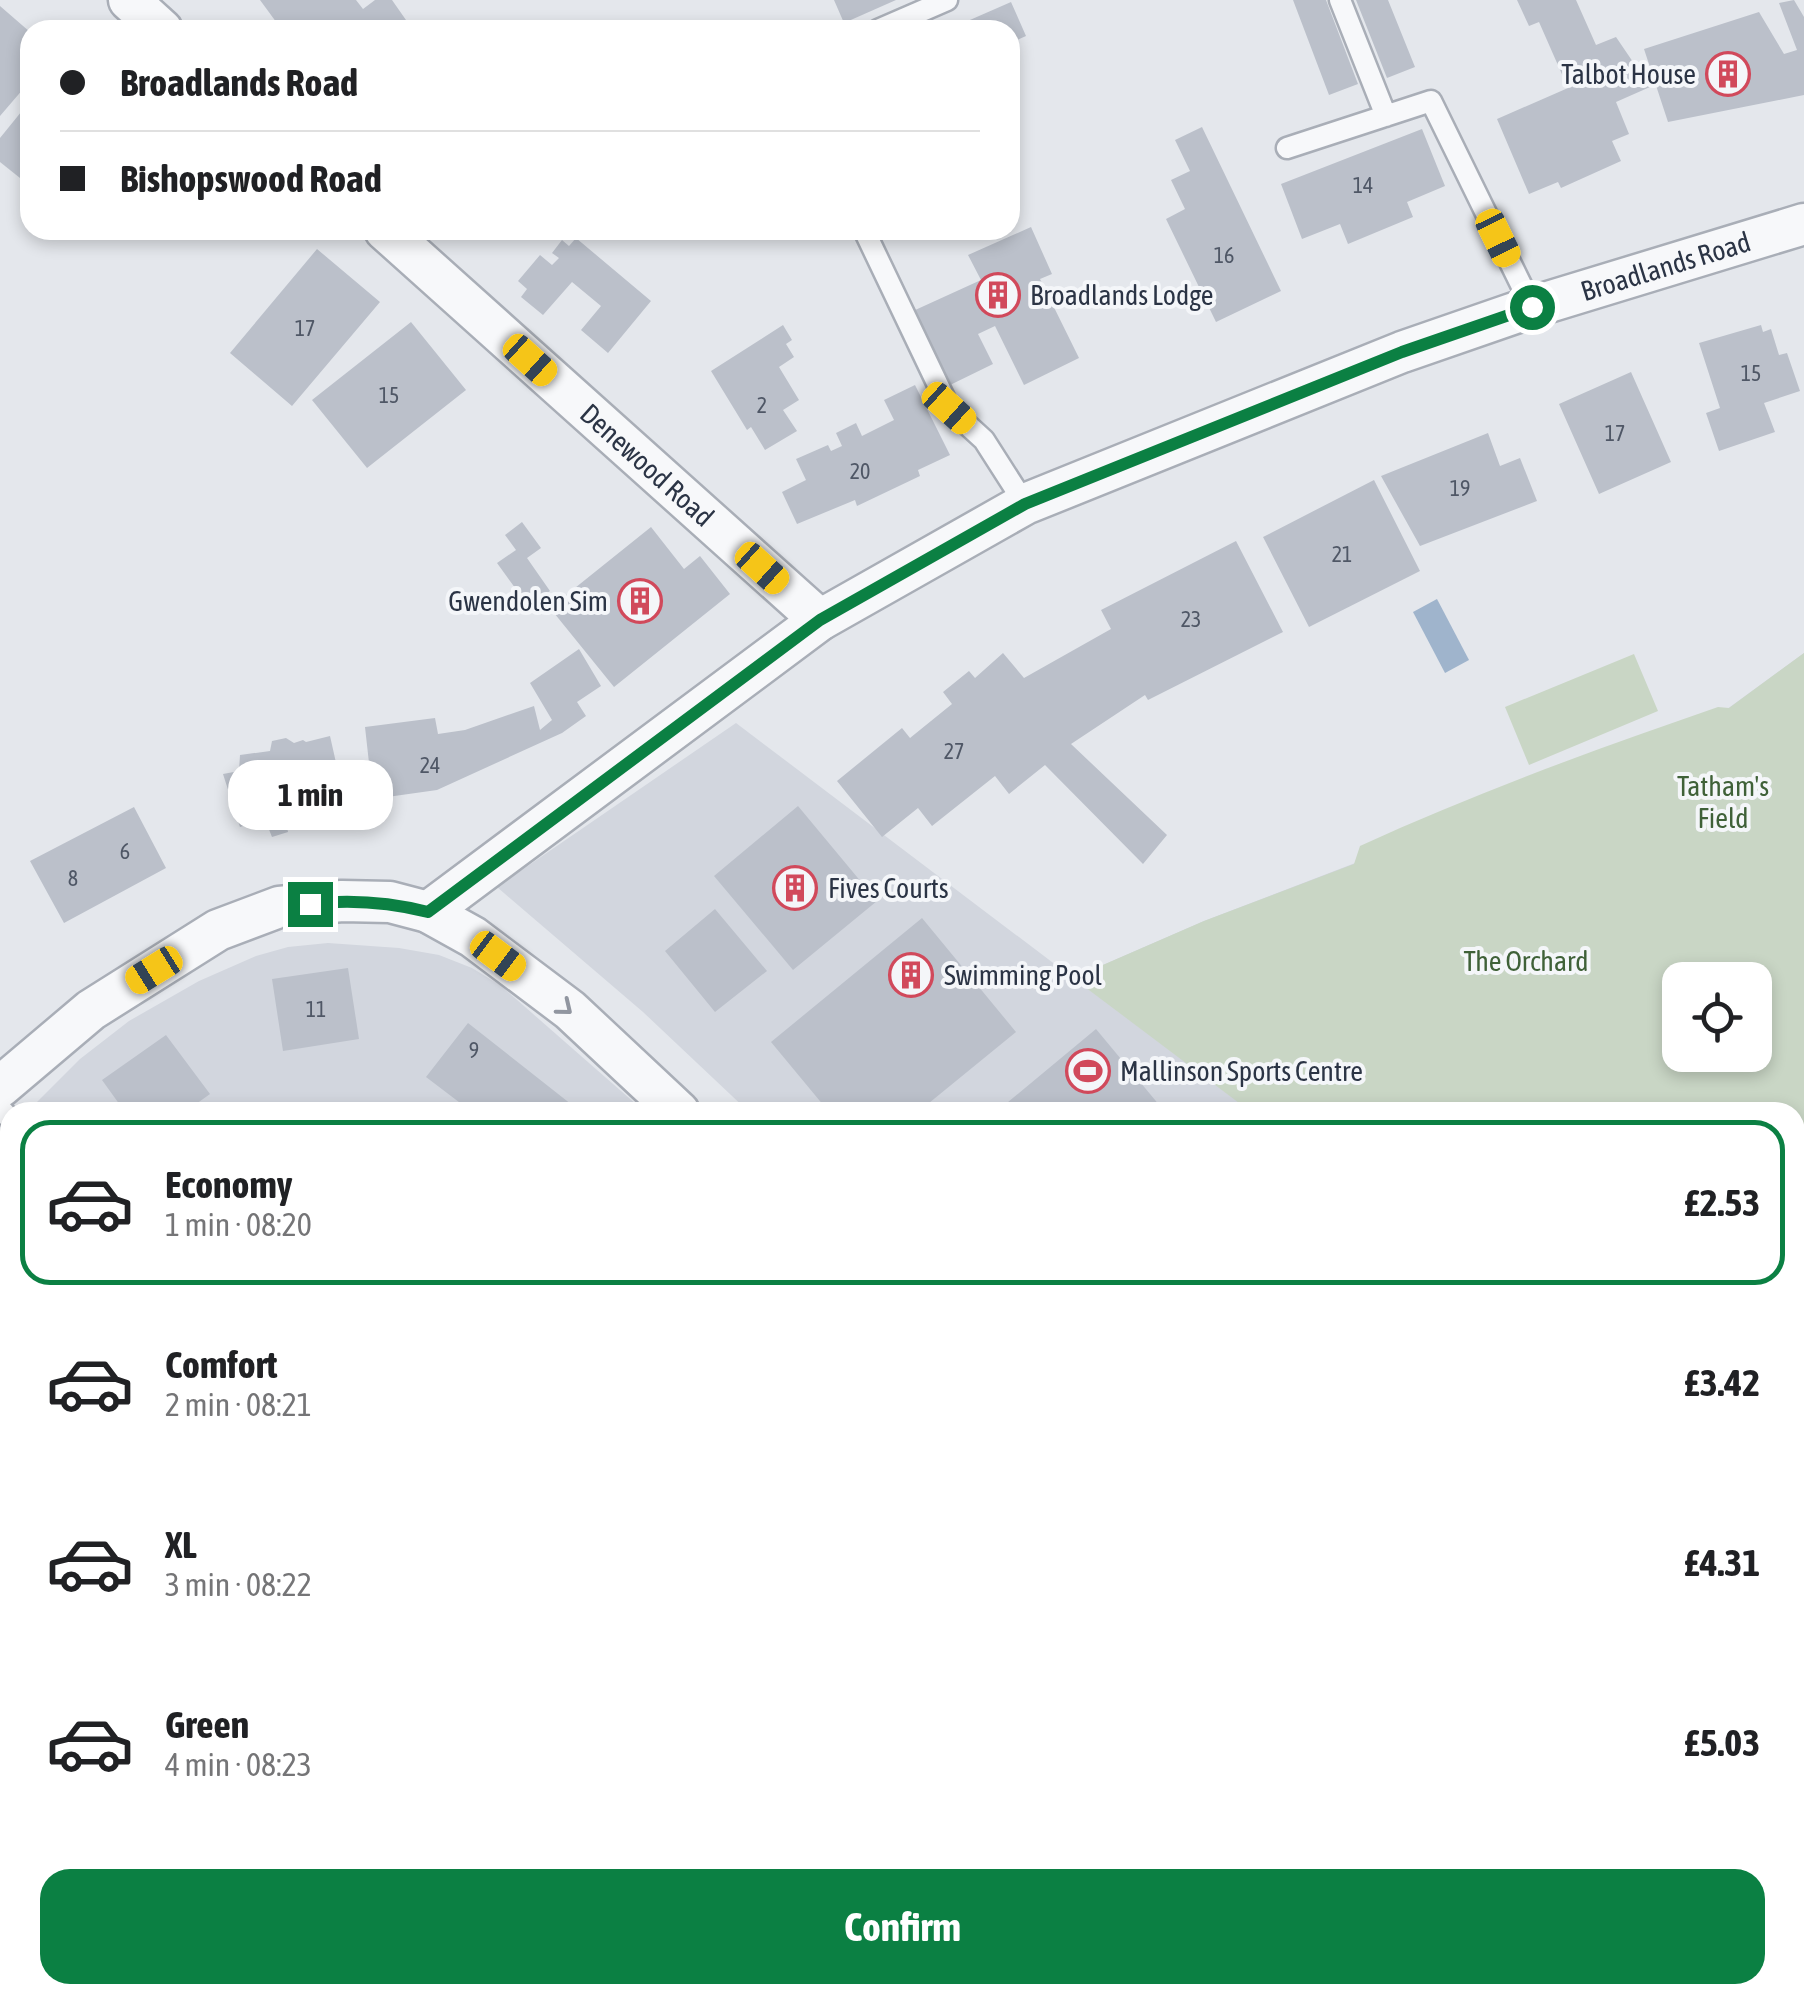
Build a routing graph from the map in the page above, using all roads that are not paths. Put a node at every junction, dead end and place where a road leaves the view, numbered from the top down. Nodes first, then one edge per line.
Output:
1 (128, 0) edge
2 (948, 0) edge
3 (1340, 0) edge
4 (151, 20) edge
5 (901, 20) edge
6 (1386, 116) junction
7 (1287, 148) dead end
8 (1804, 224) edge
9 (396, 240) edge
10 (869, 240) edge
11 (1532, 307) junction
12 (1025, 504) junction
13 (820, 620) junction
14 (428, 912) junction
15 (0, 1088) edge
16 (668, 1102) edge

1 - 4 street
2 - 5 lane
3 - 6 lane
6 - 7 lane
6 - 11 lane
8 - 11 street, Broadlands Road
9 - 13 street, Denewood Road
10 - 12 lane
11 - 12 street, Broadlands Road
12 - 13 street, Broadlands Road
13 - 14 street, Broadlands Road
14 - 15 street
14 -> 16 street

